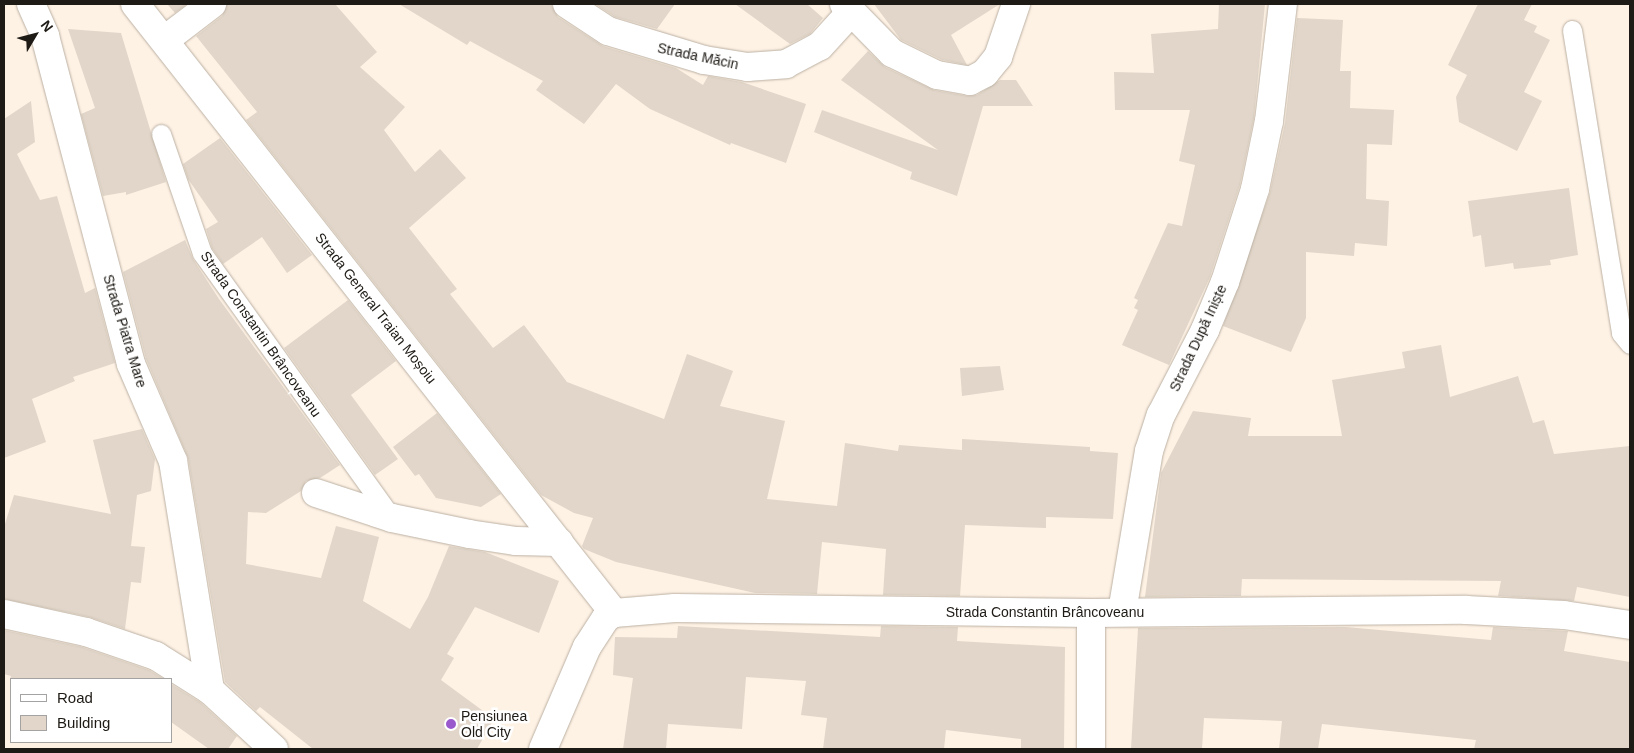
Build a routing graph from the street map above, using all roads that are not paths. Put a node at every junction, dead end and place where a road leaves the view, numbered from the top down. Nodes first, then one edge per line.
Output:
1 (31, 4) edge
2 (135, 4) edge
3 (212, 4) edge
4 (566, 4) edge
5 (1016, 4) edge
6 (1283, 4) edge
7 (847, 8) edge
8 (1572, 30) dead end
9 (166, 39) junction
10 (160, 134) dead end
11 (1630, 344) edge
12 (316, 493) dead end
13 (392, 518) junction
14 (559, 542) junction
15 (1122, 612) junction
16 (614, 613) junction
17 (1091, 613) junction
18 (4, 614) edge
19 (1630, 624) edge
20 (210, 690) junction
21 (274, 749) edge
22 (543, 749) edge
23 (1090, 749) edge

1 - 20 street, Strada Piatra Mare
2 - 9 street, Strada General Traian Moșoiu
3 - 9 street
4 - 7 street, Strada Măcin
5 - 7 street
6 - 15 street, Strada După Iniște
8 - 11 lane
9 - 14 street, Strada General Traian Moșoiu
10 - 13 lane, Strada Constantin Brâncoveanu
12 - 13 street
13 - 14 street
14 - 16 street, Strada General Traian Moșoiu
15 - 17 street, Strada Constantin Brâncoveanu
15 - 19 street, Strada Constantin Brâncoveanu
16 - 17 street, Strada Constantin Brâncoveanu
16 - 22 street
17 - 23 street
18 - 20 street
20 - 21 street

